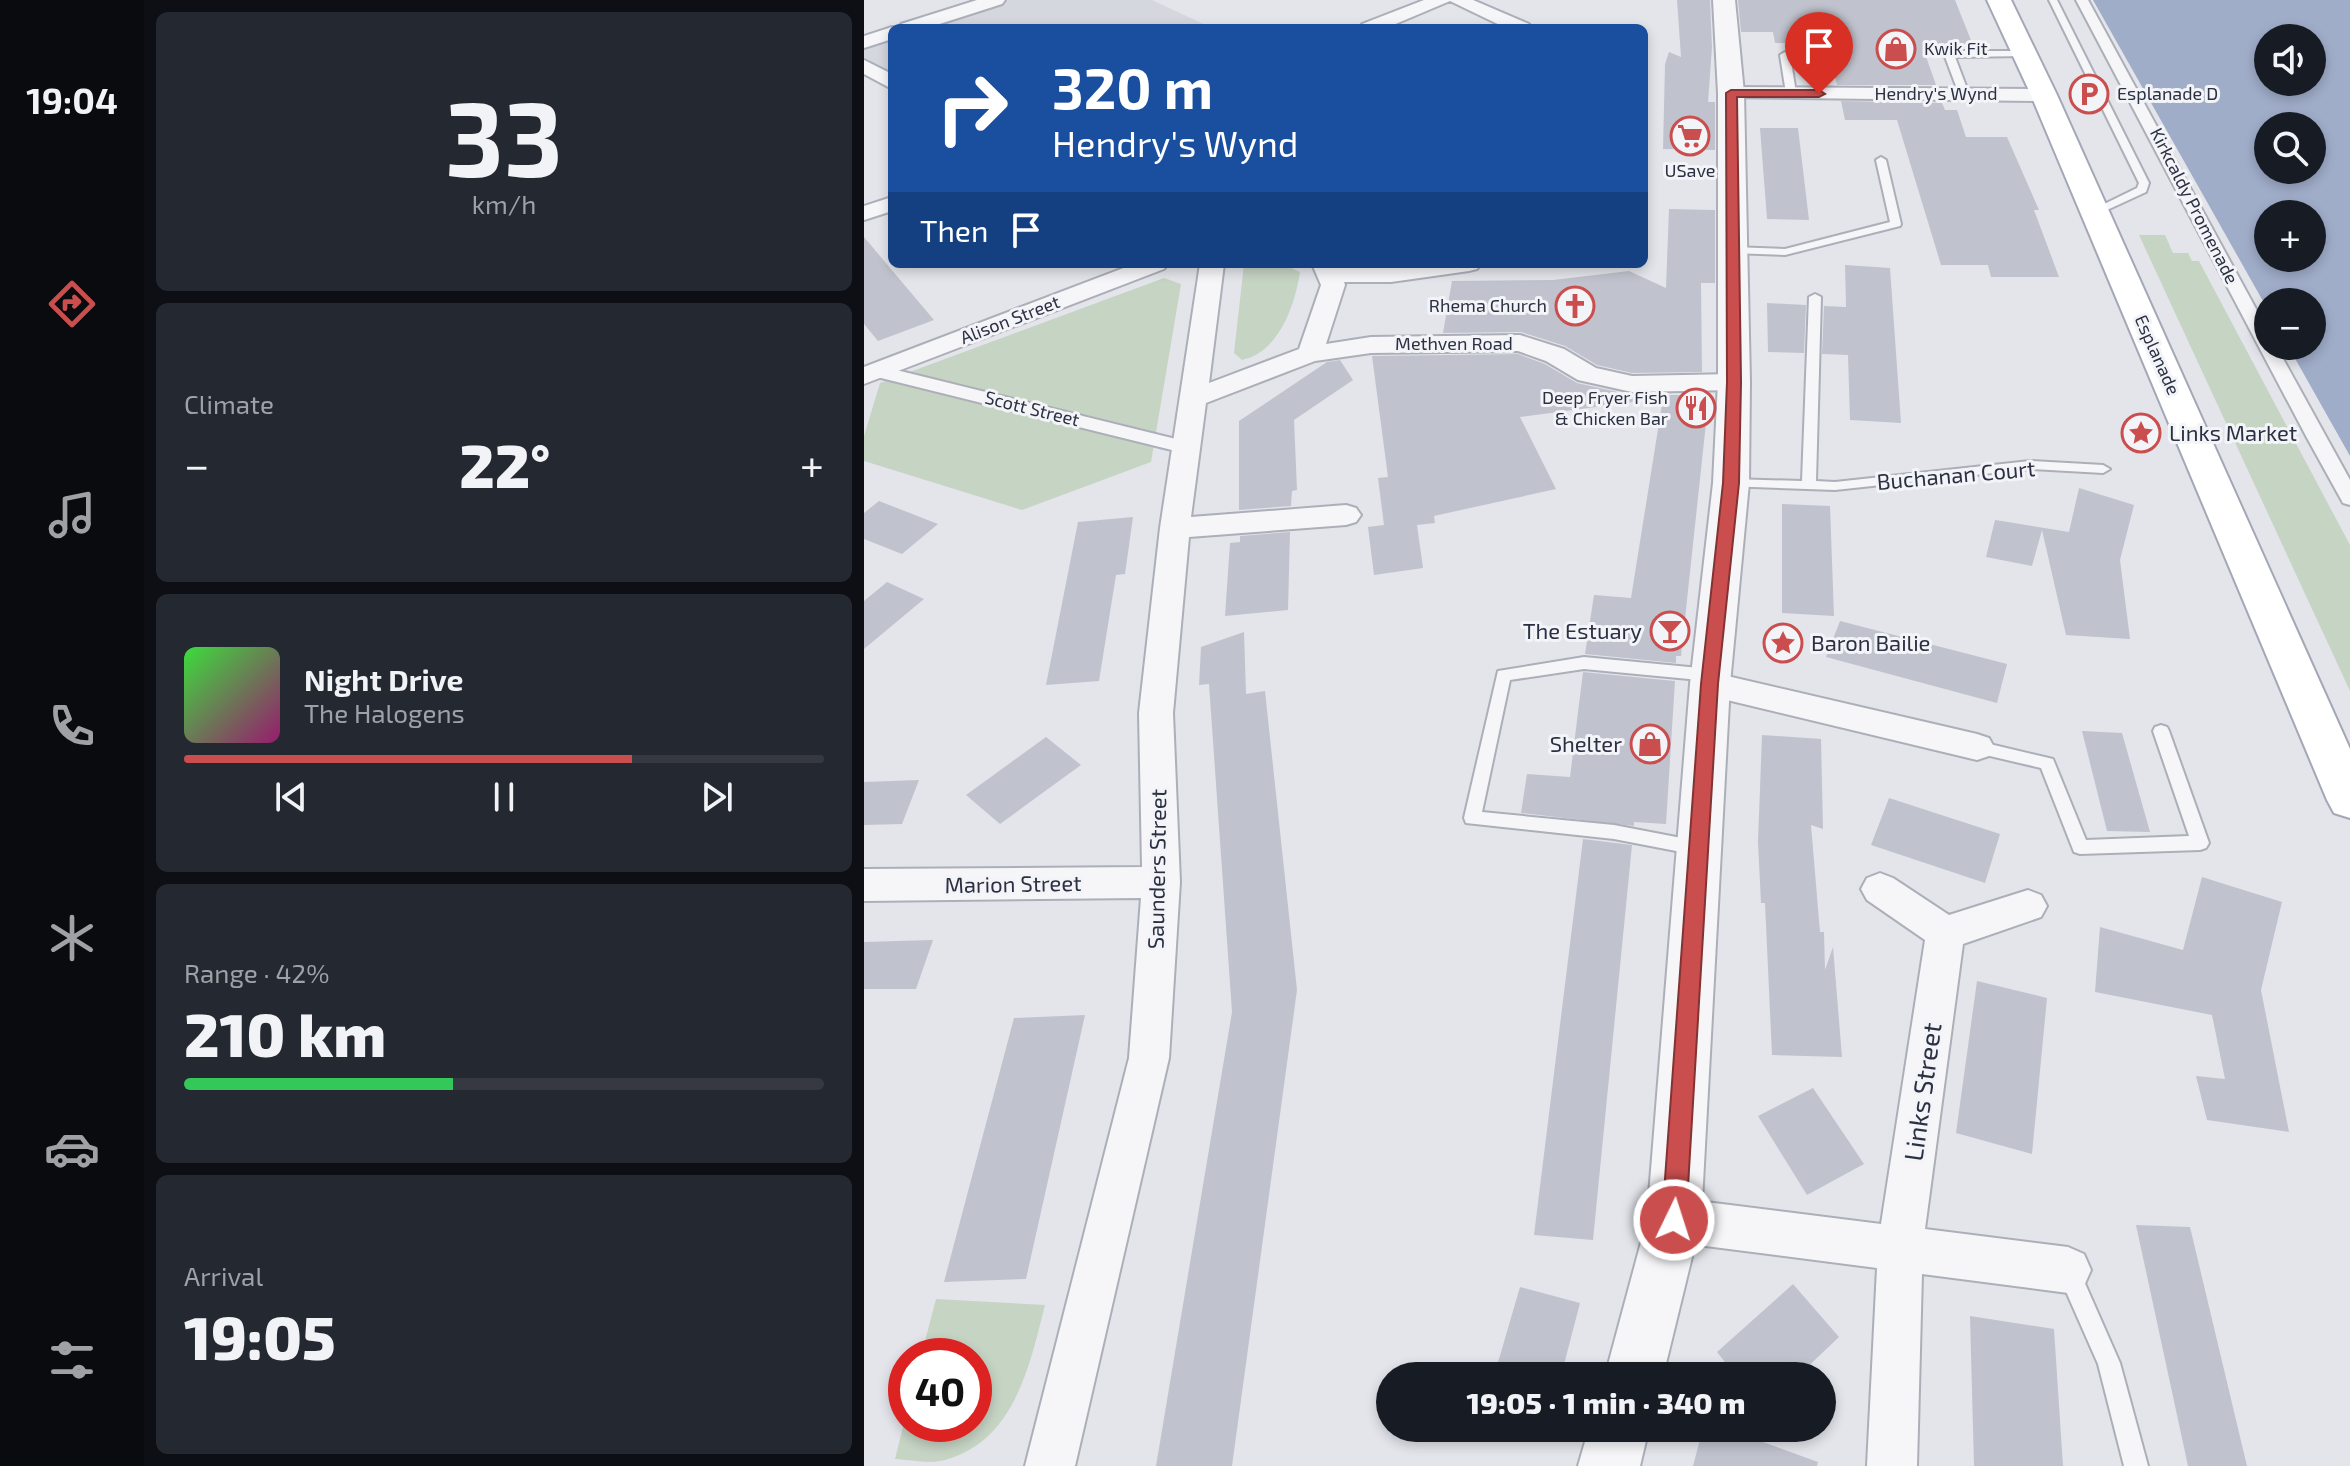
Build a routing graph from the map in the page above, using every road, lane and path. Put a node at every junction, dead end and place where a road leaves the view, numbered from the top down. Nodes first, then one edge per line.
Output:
1 (996, 0) edge
2 (1441, 0) edge
3 (1458, 0) edge
4 (1724, 0) edge
5 (1999, 0) edge
6 (2053, 0) edge
7 (2082, 0) edge
8 (921, 24) edge
9 (1379, 24) edge
10 (1513, 24) edge
11 (888, 34) edge
12 (864, 42) edge
13 (2025, 54) junction
14 (1785, 55) dead end
15 (864, 66) edge
16 (888, 81) edge
17 (1731, 93) junction
18 (1791, 93) junction
19 (1964, 94) junction
20 (2044, 95) junction
21 (1881, 160) dead end
22 (888, 205) edge
23 (864, 213) edge
24 (2094, 213) junction
25 (1732, 250) junction
26 (1146, 268) edge
27 (1211, 268) edge
28 (1441, 268) edge
29 (1327, 269) edge
30 (1815, 297) dead end
31 (1310, 354) junction
32 (870, 374) edge
33 (1734, 382) junction
34 (1194, 398) junction
35 (1188, 448) junction
36 (2103, 469) dead end
37 (1731, 483) junction
38 (1809, 486) junction
39 (2350, 498) edge
40 (1346, 515) dead end
41 (1175, 528) junction
42 (1710, 680) junction
43 (2161, 731) dead end
44 (1977, 747) joint
45 (2350, 800) edge
46 (1699, 848) junction
47 (1161, 882) junction
48 (864, 885) edge
49 (1880, 889) dead end
50 (2028, 906) dead end
51 (1945, 933) junction
52 (1674, 1220) junction
53 (1900, 1250) junction
54 (2068, 1270) joint
55 (1638, 1362) edge
56 (1615, 1442) edge
57 (1050, 1466) edge
58 (1609, 1466) edge
59 (1892, 1466) edge
60 (2136, 1466) edge

1 - 8 street
2 - 9 street
3 - 10 street
4 - 17 street
5 - 13 main road, Esplanade
6 - 24 lane
7 - 39 street, Kirkcaldy Promenade
11 - 12 street
13 - 19 lane
13 - 20 main road, Esplanade
14 - 18 lane
15 - 16 street
17 - 18 street, Hendry's Wynd
17 - 25 street
18 - 19 street, Hendry's Wynd
19 - 20 street, Hendry's Wynd
20 - 24 main road, Esplanade
21 - 25 lane
22 - 23 street
24 - 45 main road, Esplanade
25 - 33 street
26 - 32 street, Alison Street
27 - 34 street, Saunders Street
28 - 29 street
29 - 31 street
30 - 38 lane
31 - 33 street, Methven Road
31 - 34 street, Methven Road
32 - 35 street, Scott Street
33 - 37 street
34 - 35 street, Saunders Street
35 - 41 street, Saunders Street
36 - 38 lane, Buchanan Court
37 - 38 lane, Buchanan Court
37 - 42 street
40 - 41 street
41 - 47 street, Saunders Street
42 - 44 street
42 - 46 street
42 - 46 lane
43 - 44 lane
46 - 52 street
47 - 48 street, Marion Street
47 - 57 street, Saunders Street
49 - 51 street
50 - 51 street
51 - 53 street, Links Street
52 - 53 street
52 - 55 street
53 - 54 street
53 - 59 street, Links Street
54 - 60 lane
56 - 58 street

